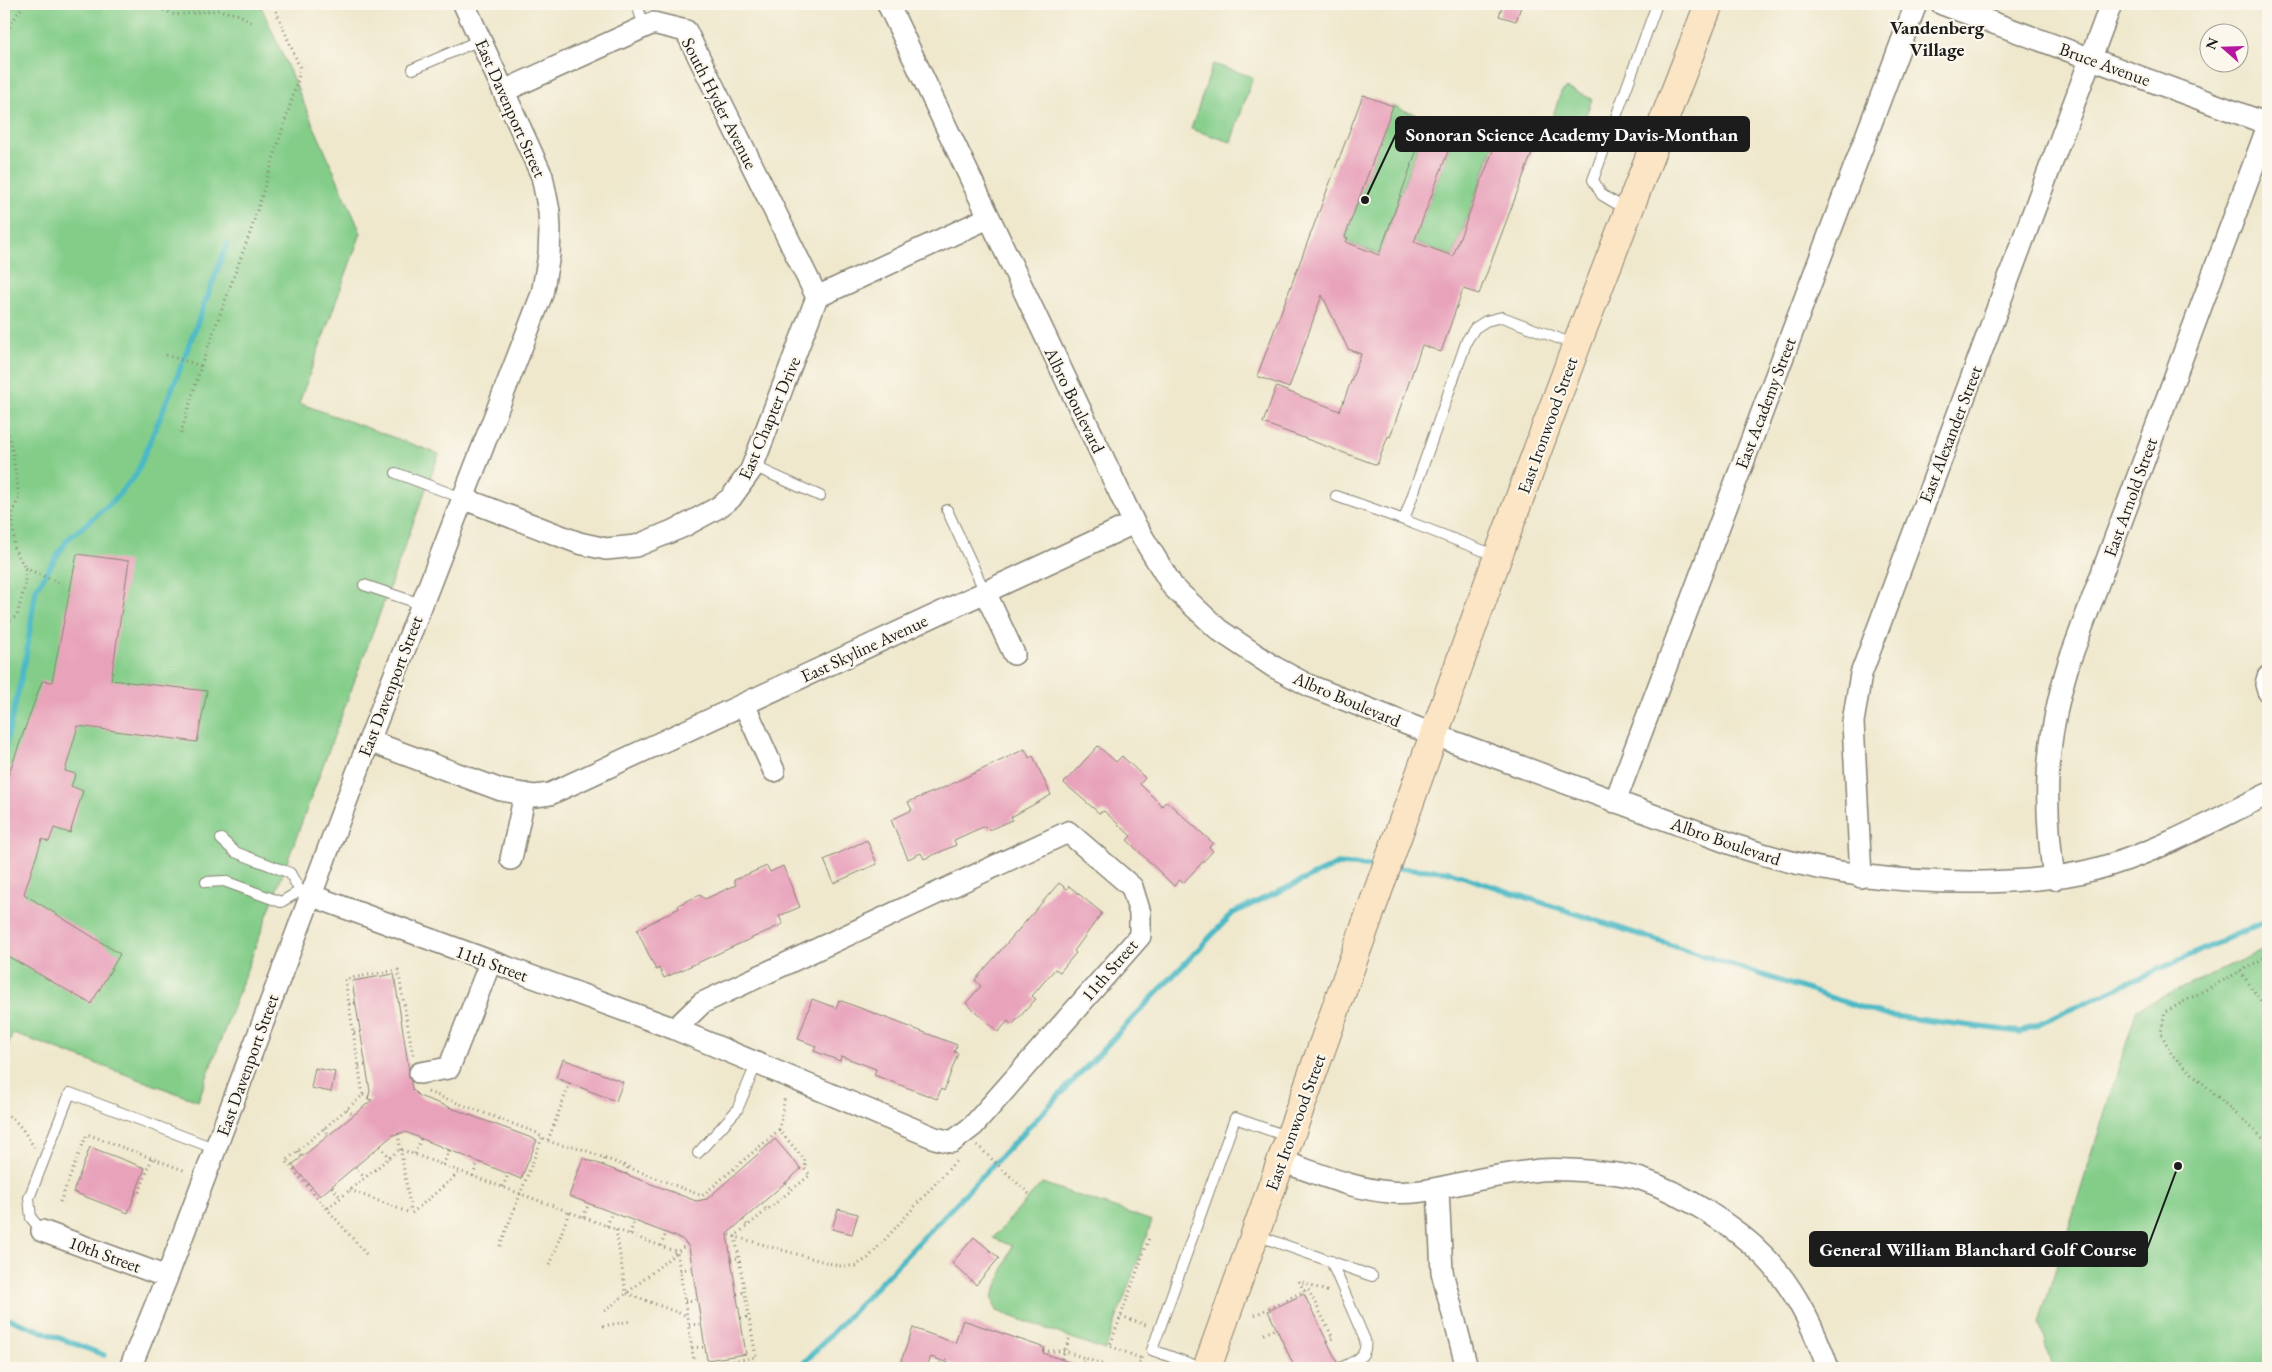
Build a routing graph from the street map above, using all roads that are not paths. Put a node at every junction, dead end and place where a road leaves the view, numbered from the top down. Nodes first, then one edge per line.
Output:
1 (464, 4) edge
2 (638, 4) edge
3 (888, 4) edge
4 (1657, 4) edge
5 (1709, 4) edge
6 (1916, 4) edge
7 (1942, 4) edge
8 (2111, 4) edge
9 (644, 27) junction
10 (480, 40) junction
11 (2091, 58) junction
12 (413, 69) dead end
13 (504, 91) junction
14 (2268, 125) edge
15 (1629, 211) junction
16 (988, 218) junction
17 (817, 296) junction
18 (1576, 346) junction
19 (753, 466) junction
20 (396, 473) dead end
21 (820, 496) dead end
22 (1336, 496) dead end
23 (462, 498) junction
24 (947, 510) dead end
25 (1404, 520) junction
26 (1134, 523) junction
27 (1498, 556) junction
28 (364, 585) dead end
29 (984, 592) junction
30 (421, 604) junction
31 (1014, 654) dead end
32 (2268, 677) edge
33 (2268, 691) edge
34 (744, 704) junction
35 (1435, 735) junction
36 (369, 741) junction
37 (774, 771) dead end
38 (525, 794) junction
39 (2268, 794) edge
40 (1615, 802) junction
41 (221, 839) dead end
42 (511, 859) dead end
43 (1861, 877) junction
44 (2054, 879) junction
45 (206, 882) dead end
46 (305, 893) junction
47 (490, 963) junction
48 (675, 1029) junction
49 (756, 1062) junction
50 (418, 1074) road end
51 (216, 1149) junction
52 (1285, 1149) junction
53 (698, 1153) dead end
54 (1438, 1188) junction
55 (42, 1232) joint
56 (1255, 1234) junction
57 (1331, 1261) junction
58 (1372, 1276) dead end
59 (167, 1277) junction
60 (130, 1368) edge
61 (1202, 1368) edge
62 (1207, 1368) edge
63 (1340, 1368) edge
64 (1467, 1368) edge
65 (1828, 1368) edge

1 - 10 street, East Davenport Street
2 - 9 lane
3 - 16 street, Albro Boulevard
4 - 15 lane
5 - 15 street, East Ironwood Street
6 - 40 street, East Academy Street
7 - 11 street, Bruce Avenue
8 - 11 street, East Alexander Street
9 - 13 street, South Hyder Avenue
9 - 17 street, South Hyder Avenue
10 - 12 lane
10 - 13 street, East Davenport Street
11 - 14 street, Bruce Avenue
11 - 43 street, East Alexander Street
13 - 23 street, East Davenport Street
14 - 44 street, East Arnold Street
15 - 18 street, East Ironwood Street
16 - 17 street
16 - 26 street, Albro Boulevard
17 - 19 street, East Chapter Drive
18 - 25 lane
18 - 27 street, East Ironwood Street
19 - 21 lane
19 - 23 street, East Chapter Drive
20 - 23 lane
22 - 25 lane
23 - 30 street, East Davenport Street
24 - 29 lane
25 - 27 lane
26 - 29 street, East Skyline Avenue
26 - 35 street, Albro Boulevard
27 - 35 street, East Ironwood Street
28 - 30 lane
29 - 31 street
29 - 34 street, East Skyline Avenue
30 - 36 street, East Davenport Street
32 - 33 street
34 - 37 street
34 - 38 street, East Skyline Avenue
35 - 40 street, Albro Boulevard
35 - 52 street, East Ironwood Street
36 - 38 street, East Skyline Avenue
36 - 46 street, East Davenport Street
38 - 42 street
39 - 44 street, Albro Boulevard
40 - 43 street, Albro Boulevard
41 - 46 lane
43 - 44 street, Albro Boulevard
45 - 46 lane
46 - 47 street, 11th Street
46 - 51 street, East Davenport Street
47 - 48 street, 11th Street
47 - 50 street
48 - 49 street, 11th Street
48 - 49 street, 11th Street
49 - 53 lane
51 - 55 lane
51 - 59 street, East Davenport Street
52 - 54 street
52 - 56 street, East Ironwood Street
52 - 61 lane
54 - 64 street
54 - 65 street
55 - 59 street, 10th Street
56 - 57 lane
56 - 62 street, East Ironwood Street
57 - 58 lane
57 - 63 lane
59 - 60 street, East Davenport Street

